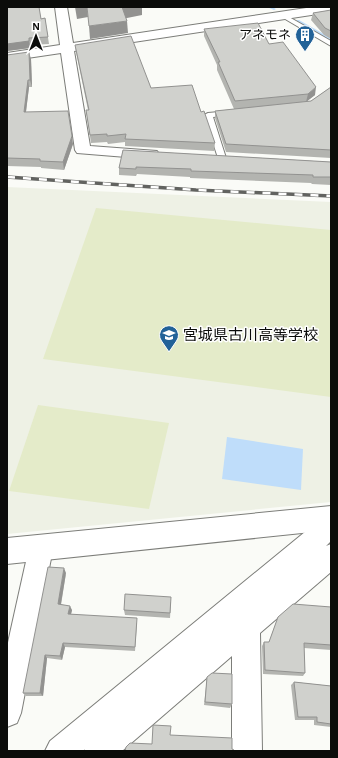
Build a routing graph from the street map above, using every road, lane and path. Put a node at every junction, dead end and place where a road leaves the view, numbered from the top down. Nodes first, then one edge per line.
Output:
1 (61, 7) edge
2 (263, 7) edge
3 (331, 8) edge
4 (283, 12) edge
5 (331, 37) edge
6 (331, 44) edge
7 (68, 48) junction
8 (7, 57) edge
9 (239, 112) edge
10 (168, 155) edge
11 (222, 158) edge
12 (331, 518) edge
13 (331, 526) edge
14 (41, 548) junction
15 (7, 551) edge
16 (331, 556) edge
17 (246, 628) junction
18 (7, 713) edge
19 (60, 751) edge
20 (99, 751) edge
21 (247, 751) edge

1 - 7 street
2 - 4 street
3 - 4 street
4 - 5 lane
4 - 6 lane
4 - 7 street
7 - 8 street
7 - 10 street
9 - 11 lane
12 - 14 street
13 - 19 street
14 - 15 street
14 - 18 street
16 - 17 street
17 - 20 street
17 - 21 street

